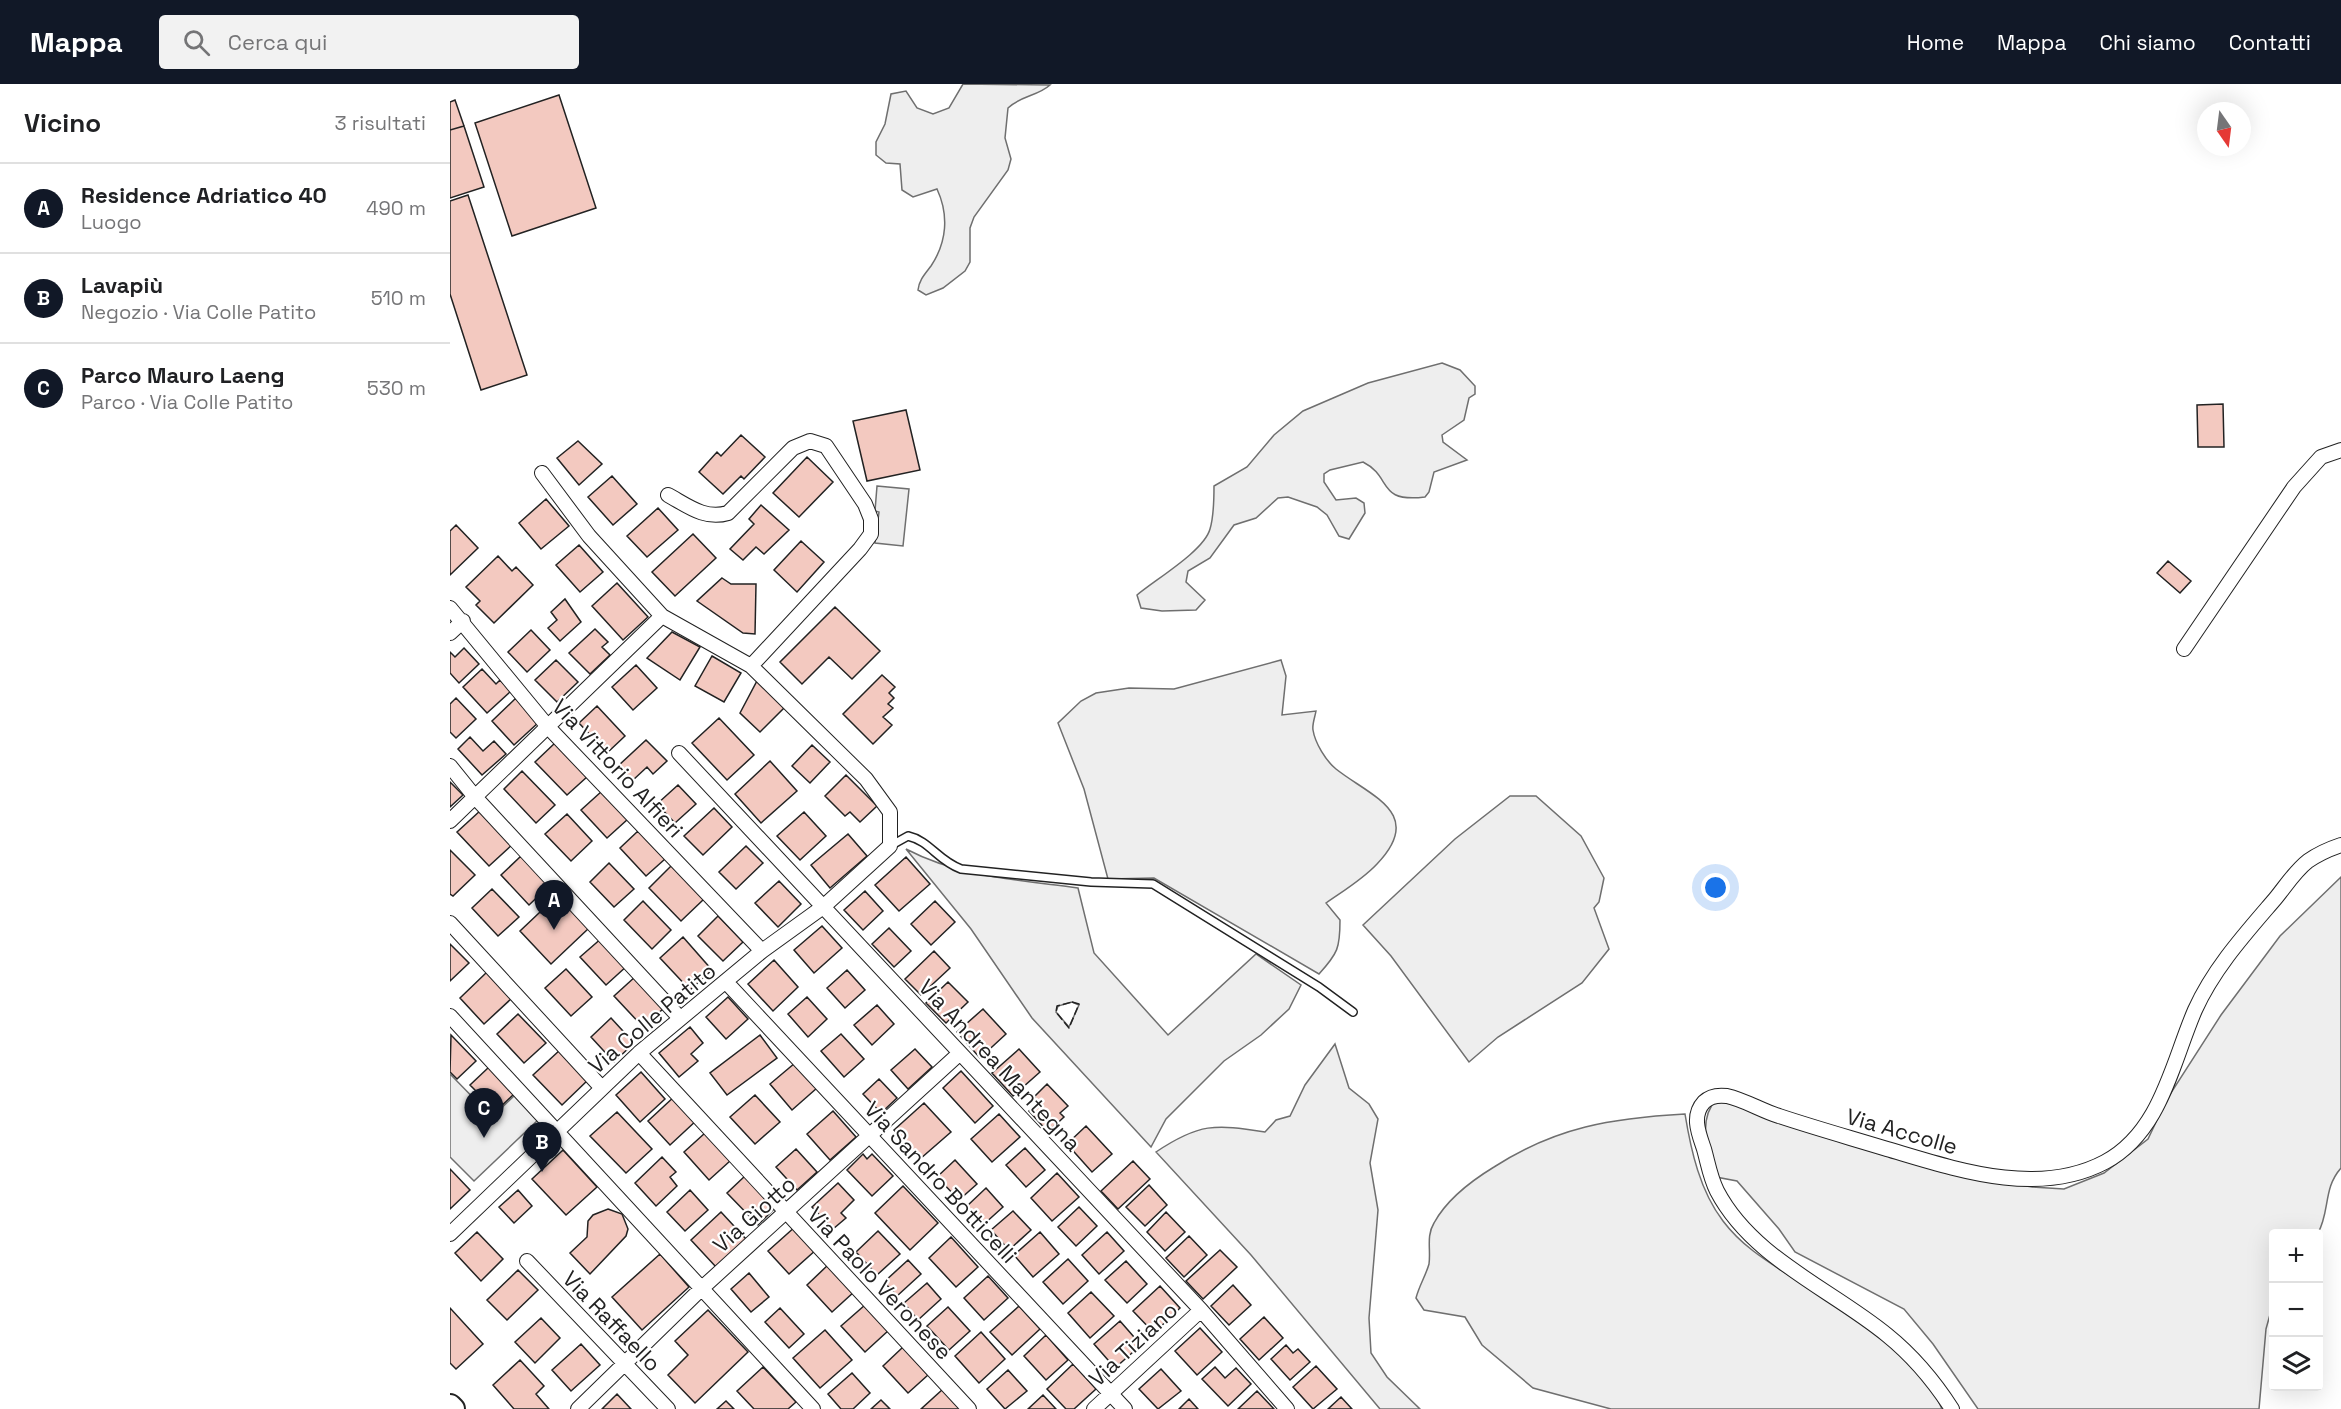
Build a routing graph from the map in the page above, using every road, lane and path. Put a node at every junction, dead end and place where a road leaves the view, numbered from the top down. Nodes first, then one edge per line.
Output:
1 (2341, 450) edge
2 (542, 473) dead end
3 (668, 495) dead end
4 (450, 608) edge
5 (662, 616) junction
6 (463, 621) junction
7 (450, 633) edge
8 (2184, 649) dead end
9 (751, 666) junction
10 (549, 728) junction
11 (679, 753) dead end
12 (450, 766) edge
13 (475, 797) junction
14 (450, 821) edge
15 (2341, 845) edge
16 (890, 846) junction
17 (823, 907) junction
18 (450, 923) edge
19 (762, 951) junction
20 (727, 983) junction
21 (1353, 1012) dead end
22 (450, 1016) edge
23 (680, 1017) junction
24 (639, 1053) junction
25 (960, 1053) junction
26 (601, 1087) junction
27 (554, 1131) junction
28 (870, 1136) junction
29 (787, 1213) junction
30 (450, 1234) edge
31 (527, 1261) dead end
32 (702, 1289) junction
33 (1201, 1310) junction
34 (626, 1365) junction
35 (1110, 1394) junction
36 (578, 1409) edge
37 (668, 1409) edge
38 (813, 1409) edge
39 (969, 1409) edge
40 (1094, 1409) edge
41 (1125, 1409) edge
42 (1287, 1409) edge
43 (1952, 1409) edge

1 - 8 street
2 - 5 street
3 - 9 street
4 - 6 street, Via Vittorio Alfieri
5 - 9 street
5 - 10 street
6 - 7 street
6 - 10 street, Via Vittorio Alfieri
9 - 16 street
10 - 13 street
10 - 19 street, Via Vittorio Alfieri
11 - 17 street, Via Andrea Mantegna
12 - 13 street
13 - 14 street
13 - 23 street
15 - 43 street, Via Accolle
16 - 17 street, Via Colle Patito
16 - 21 lane
17 - 19 street, Via Colle Patito
17 - 25 street, Via Andrea Mantegna
18 - 26 street
19 - 20 street, Via Colle Patito
20 - 23 street, Via Colle Patito
20 - 28 street, Via Sandro Botticelli
22 - 27 street
23 - 24 street, Via Colle Patito
24 - 26 street, Via Colle Patito
24 - 29 street, Via Paolo Veronese
25 - 28 street, Via Giotto
25 - 33 street, Via Andrea Mantegna
26 - 27 street, Via Colle Patito
27 - 30 street, Via Colle Patito
27 - 32 street
28 - 29 street, Via Giotto
28 - 35 street, Via Sandro Botticelli
29 - 32 street, Via Giotto
29 - 39 street, Via Paolo Veronese
31 - 34 street, Via Raffaello
32 - 34 street, Via Giotto
32 - 38 street
33 - 35 street, Via Tiziano
33 - 42 street, Via Andrea Mantegna
34 - 36 street, Via Giotto
34 - 37 street, Via Raffaello
35 - 40 street, Via Tiziano
35 - 41 street, Via Sandro Botticelli

